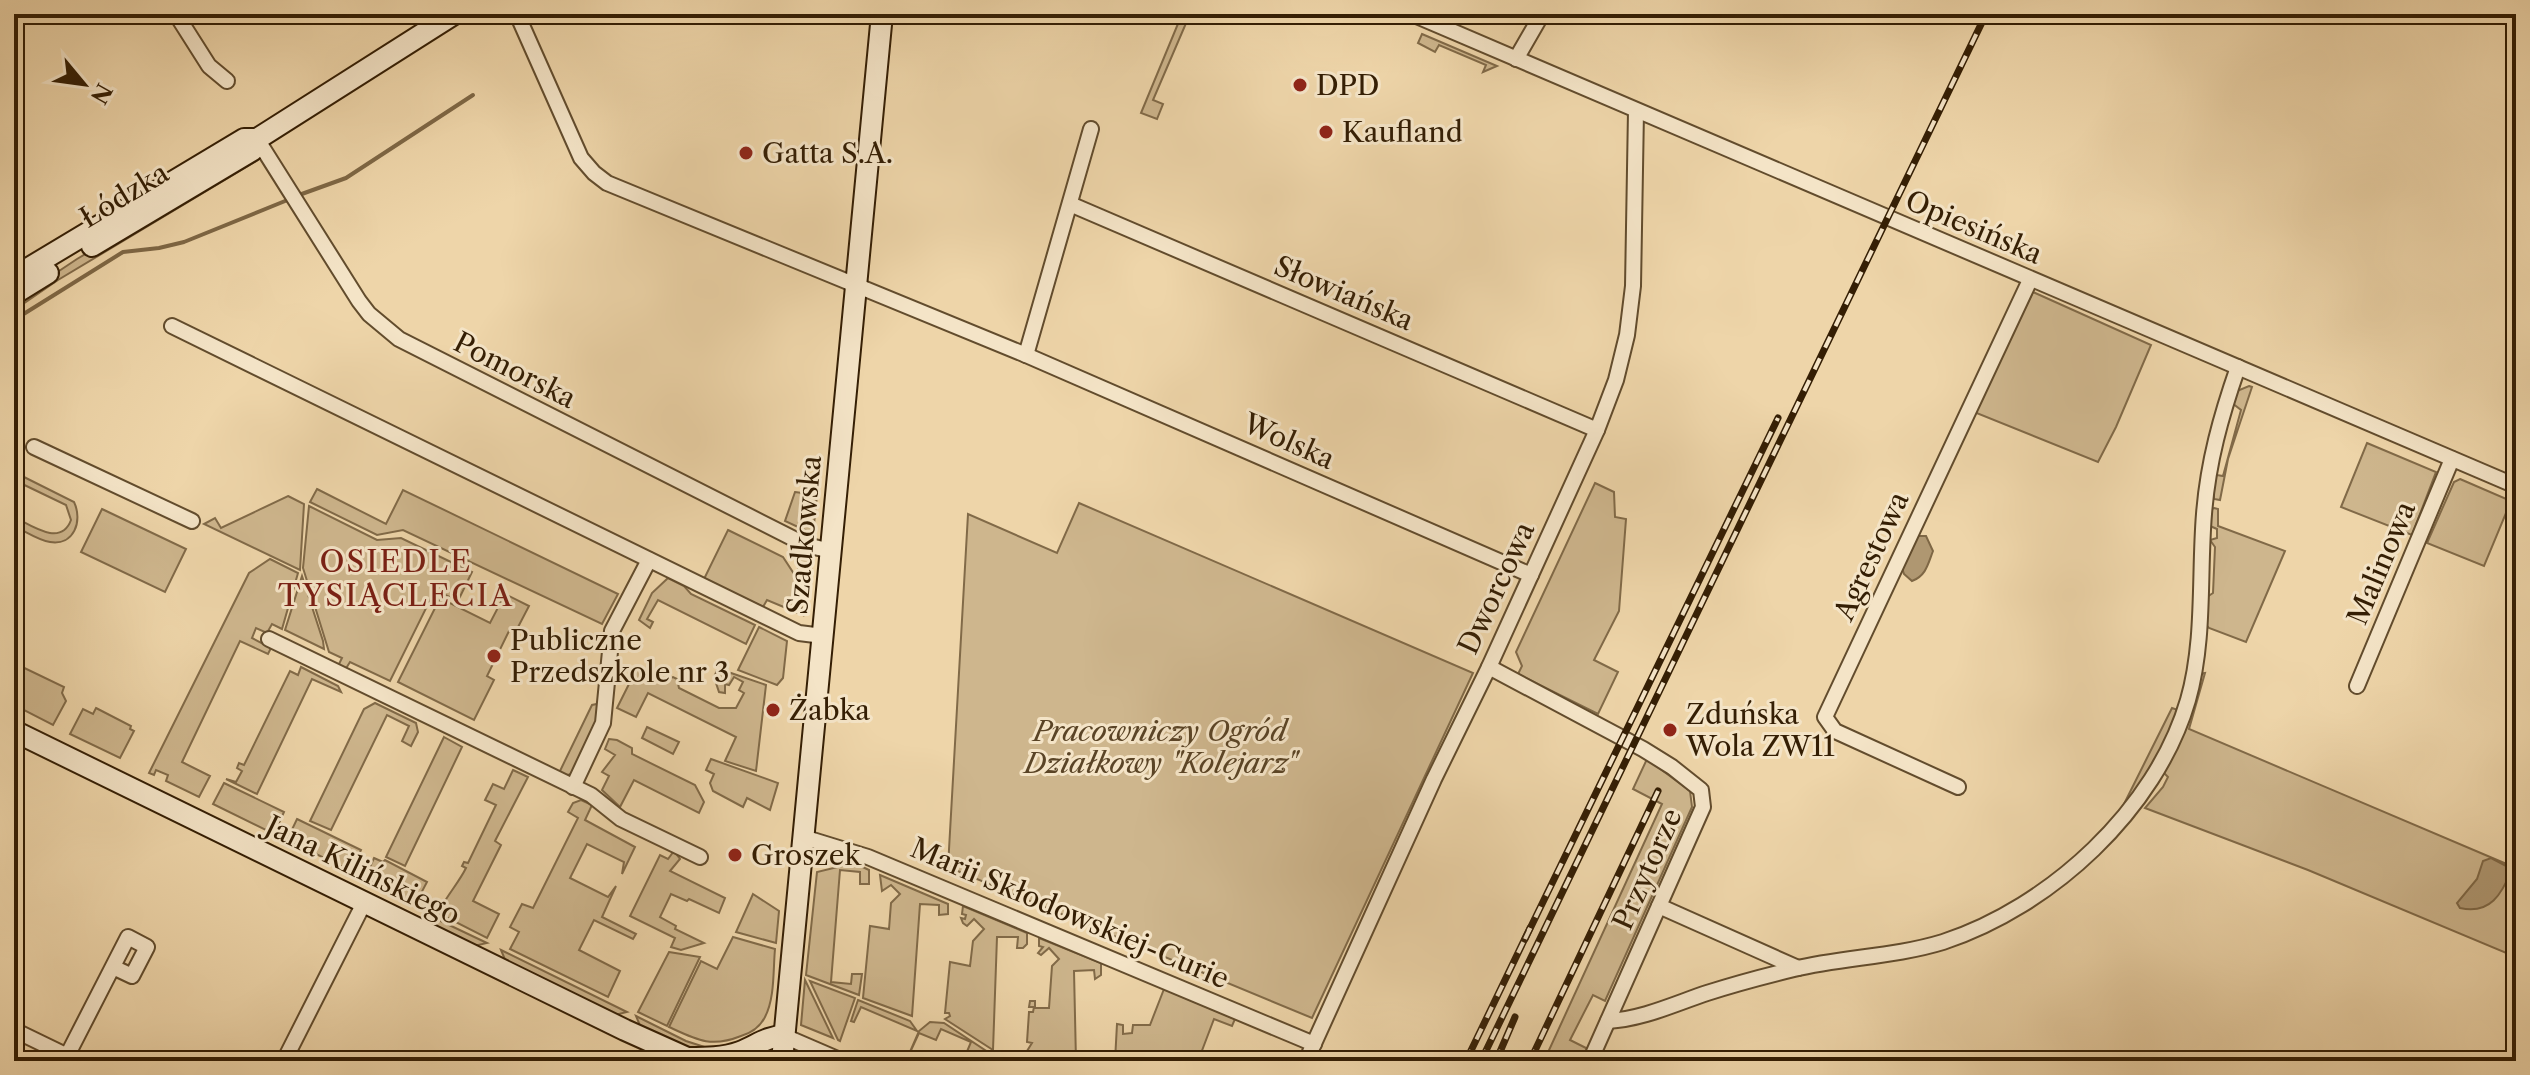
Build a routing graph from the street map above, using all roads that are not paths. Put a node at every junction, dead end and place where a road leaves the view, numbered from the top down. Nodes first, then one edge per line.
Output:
1 (176, 14) edge
2 (454, 14) edge
3 (517, 14) edge
4 (882, 14) edge
5 (1412, 14) edge
6 (1542, 14) edge
7 (1516, 59) junction
8 (227, 81) dead end
9 (1636, 111) junction
10 (1091, 129) dead end
11 (257, 139) junction
12 (1070, 204) junction
13 (14, 277) edge
14 (2030, 280) junction
15 (856, 284) junction
16 (14, 294) edge
17 (172, 326) dead end
18 (1026, 355) junction
19 (2238, 367) junction
20 (1597, 430) junction
21 (34, 447) dead end
22 (2452, 459) junction
23 (2516, 486) edge
24 (192, 521) dead end
25 (831, 551) junction
26 (649, 560) junction
27 (1531, 575) junction
28 (823, 636) junction
29 (269, 639) dead end
30 (1489, 667) junction
31 (2357, 686) dead end
32 (14, 731) edge
33 (573, 787) junction
34 (1958, 787) dead end
35 (803, 837) junction
36 (700, 857) dead end
37 (365, 901) junction
38 (1659, 906) junction
39 (113, 967) dead end
40 (1798, 968) junction
41 (1608, 1021) junction
42 (14, 1030) edge
43 (784, 1036) junction
44 (1314, 1044) junction
45 (73, 1058) edge
46 (691, 1059) edge
47 (284, 1061) edge
48 (782, 1061) edge
49 (842, 1061) edge
50 (1306, 1061) edge
51 (1590, 1061) edge

1 - 8 street
2 - 11 street, Łódzka
3 - 15 street, Wolska
4 - 15 street, Szadkowska
5 - 7 street, Opiesińska
6 - 7 street
7 - 9 street, Opiesińska
9 - 14 street, Opiesińska
9 - 20 street, Dworcowa
10 - 12 street
11 - 13 street, Łódzka
11 - 16 street, Łódzka
11 - 25 street, Pomorska
12 - 18 street
12 - 20 street, Słowiańska
14 - 19 street, Opiesińska
14 - 34 street, Agrestowa
15 - 18 street, Wolska
15 - 25 street, Szadkowska
17 - 26 street
18 - 27 street, Wolska
19 - 22 street, Opiesińska
19 - 40 street
20 - 27 street, Dworcowa
21 - 24 street
22 - 23 street, Opiesińska
22 - 31 street, Malinowa
25 - 28 street, Szadkowska
26 - 28 street
26 - 33 street
27 - 30 street, Dworcowa
28 - 35 street, Szadkowska
29 - 33 street
30 - 38 street, Przytorze
30 - 44 street, Dworcowa
32 - 37 street, Jana Kilińskiego
33 - 36 street
35 - 43 street, Szadkowska
35 - 44 street, Marii Skłodowskiej-Curie
37 - 46 street, Jana Kilińskiego
37 - 47 street
38 - 40 street
38 - 41 street, Przytorze
39 - 45 street
40 - 41 street
41 - 51 street, Przytorze
42 - 45 street
43 - 46 street, Jana Kilińskiego
43 - 48 street, Szadkowska
43 - 49 street
44 - 50 street, Dworcowa

